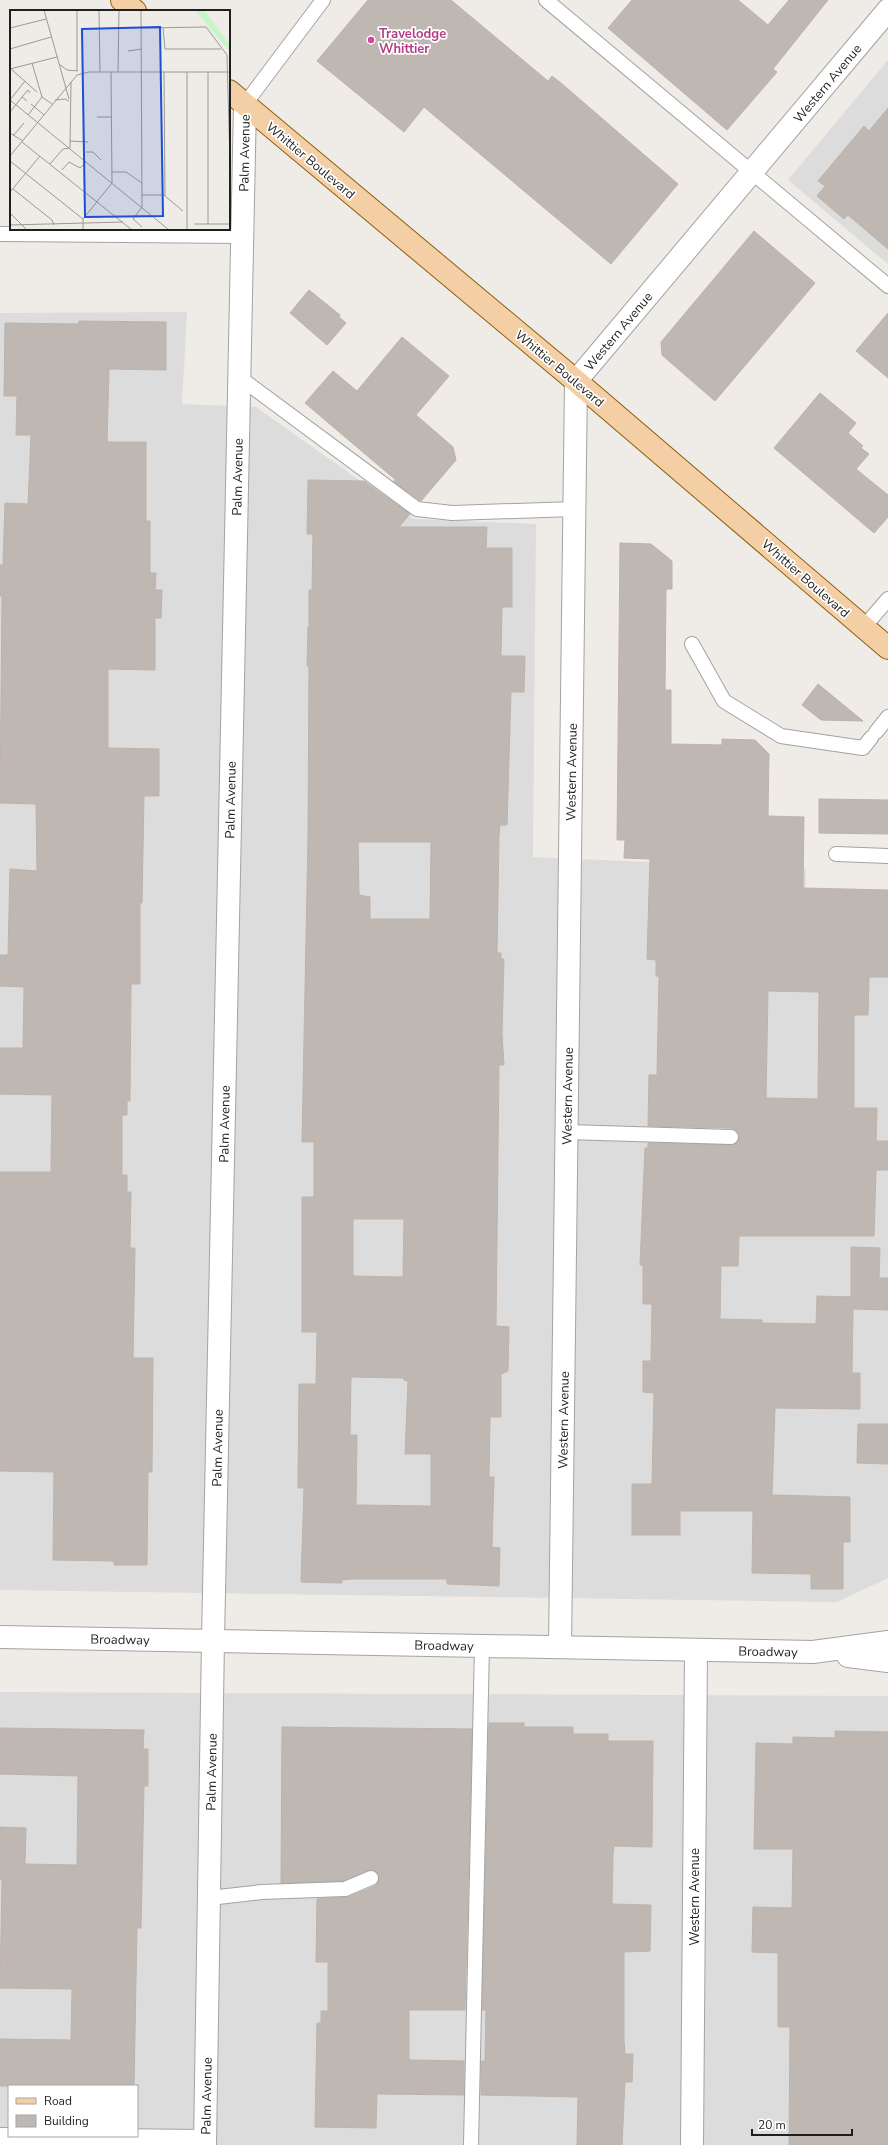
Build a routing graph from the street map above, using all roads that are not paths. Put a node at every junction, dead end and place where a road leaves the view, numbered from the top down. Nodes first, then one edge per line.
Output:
1 (122, 0) edge
2 (323, 0) edge
3 (546, 0) edge
4 (134, 10) edge
5 (888, 10) edge
6 (237, 97) edge
7 (752, 172) junction
8 (0, 234) edge
9 (242, 236) junction
10 (888, 286) edge
11 (239, 377) junction
12 (576, 381) junction
13 (575, 509) junction
14 (888, 599) edge
15 (864, 627) junction
16 (692, 644) dead end
17 (888, 648) edge
18 (888, 717) edge
19 (836, 854) dead end
20 (888, 856) edge
21 (567, 1132) junction
22 (731, 1137) dead end
23 (0, 1637) edge
24 (213, 1640) junction
25 (888, 1642) edge
26 (482, 1646) junction
27 (560, 1647) junction
28 (696, 1650) junction
29 (813, 1652) junction
30 (888, 1661) edge
31 (371, 1878) dead end
32 (209, 1898) junction
33 (0, 2139) edge
34 (205, 2143) edge
35 (471, 2145) edge
36 (692, 2145) edge

1 - 4 main road
2 - 6 lane
3 - 7 lane
5 - 7 street, Western Avenue
6 - 9 street, Palm Avenue
6 - 12 main road, Whittier Boulevard
7 - 10 lane
7 - 12 street, Western Avenue
8 - 9 lane
9 - 11 street, Palm Avenue
11 - 13 lane
11 - 24 street, Palm Avenue
12 - 13 street, Western Avenue
12 - 15 main road, Whittier Boulevard
13 - 21 street, Western Avenue
14 - 15 lane
15 - 17 main road, Whittier Boulevard
16 - 18 lane
19 - 20 lane
21 - 22 lane
21 - 27 street, Western Avenue
23 - 24 street, Broadway
24 - 26 street, Broadway
24 - 32 street, Palm Avenue
25 - 29 street, Broadway
26 - 27 street, Broadway
26 - 35 lane
27 - 28 street, Broadway
28 - 29 street, Broadway
28 - 36 street, Western Avenue
29 - 30 street
31 - 32 lane
32 - 34 street, Palm Avenue
33 - 34 street

